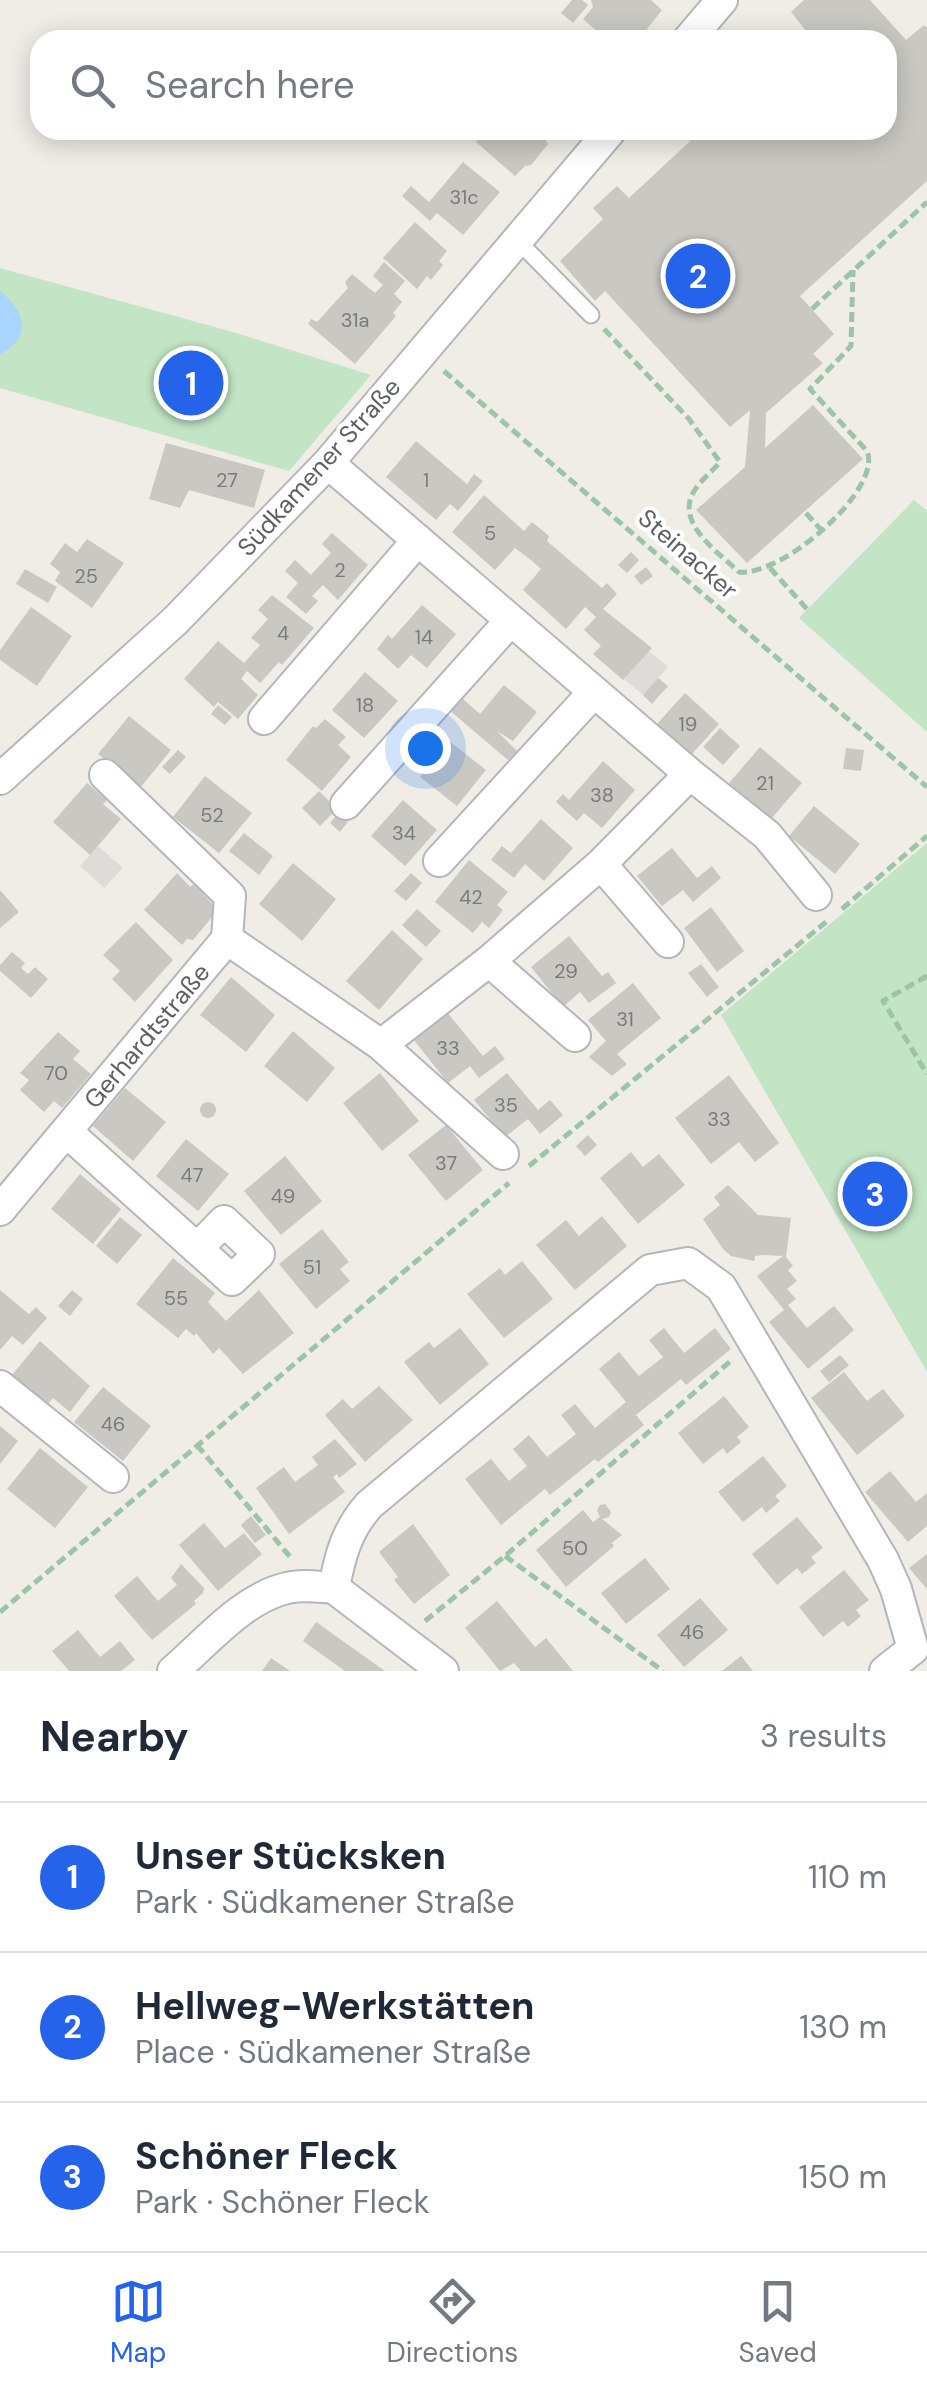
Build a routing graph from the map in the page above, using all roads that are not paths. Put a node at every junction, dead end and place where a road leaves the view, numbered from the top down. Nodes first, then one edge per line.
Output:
1 (722, 0) edge
2 (696, 30) edge
3 (603, 140) edge
4 (518, 240) junction
5 (591, 315) road end
6 (328, 463) junction
7 (418, 540) junction
8 (510, 620) junction
9 (594, 692) junction
10 (264, 720) dead end
11 (690, 774) junction
12 (105, 775) dead end
13 (0, 779) edge
14 (346, 804) dead end
15 (439, 860) dead end
16 (601, 864) junction
17 (816, 895) dead end
18 (227, 939) junction
19 (668, 942) dead end
20 (489, 961) junction
21 (575, 1036) dead end
22 (380, 1045) junction
23 (66, 1132) junction
24 (503, 1154) dead end
25 (0, 1210) edge
26 (197, 1249) dead end
27 (0, 1386) edge
28 (113, 1477) dead end
29 (324, 1587) junction
30 (173, 1671) edge
31 (443, 1671) edge
32 (885, 1671) edge

1 - 2 street
3 - 4 street, Südkamener Straße
4 - 5 lane
4 - 6 street, Südkamener Straße
6 - 7 street
6 - 13 street, Südkamener Straße
7 - 8 street
7 - 10 street
8 - 9 street
8 - 14 street
9 - 11 street
9 - 15 street
11 - 16 street
11 - 17 street
12 - 18 street, Gerhardtstraße
16 - 19 street
16 - 20 street
18 - 22 street, Gerhardtstraße
18 - 23 street, Gerhardtstraße
20 - 21 street
20 - 22 street
22 - 24 street, Gerhardtstraße
23 - 25 street, Gerhardtstraße
23 - 26 street, Gerhardtstraße
27 - 28 street
29 - 30 street
29 - 31 street
29 - 32 street

